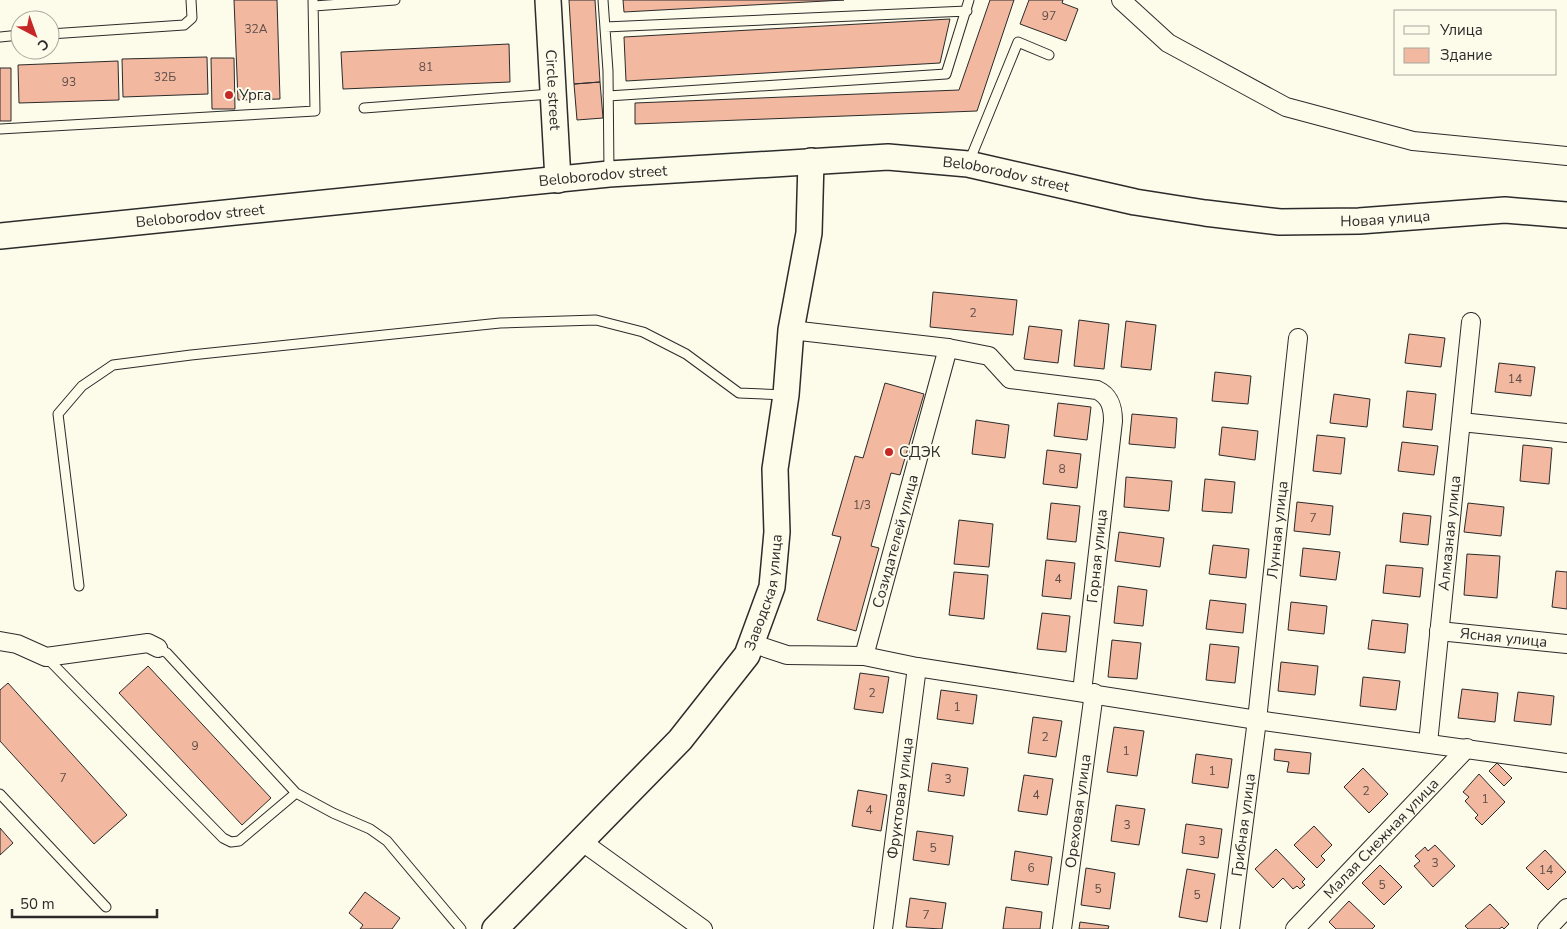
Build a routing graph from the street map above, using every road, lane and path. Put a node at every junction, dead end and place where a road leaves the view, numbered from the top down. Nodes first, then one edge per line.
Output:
1 (192, 0) edge
2 (395, 0) edge
3 (548, 0) edge
4 (603, 0) edge
5 (969, 0) edge
6 (1121, 0) edge
7 (314, 3) edge
8 (967, 11) junction
9 (605, 27) junction
10 (60, 33) edge
11 (1049, 55) dead end
12 (553, 94) junction
13 (608, 96) junction
14 (364, 108) dead end
15 (0, 129) edge
16 (1567, 156) edge
17 (811, 161) junction
18 (968, 164) junction
19 (608, 174) junction
20 (558, 180) junction
21 (1204, 213) joint
22 (1567, 215) edge
23 (0, 236) edge
24 (1471, 322) dead end
25 (791, 330) junction
26 (1298, 338) dead end
27 (948, 348) junction
28 (786, 395) junction
29 (1461, 422) junction
30 (1567, 433) edge
31 (79, 586) dead end
32 (1439, 631) junction
33 (0, 641) edge
34 (751, 644) junction
35 (1567, 644) edge
36 (158, 648) joint
37 (864, 656) junction
38 (46, 657) junction
39 (917, 667) junction
40 (1088, 692) junction
41 (1257, 720) junction
42 (1428, 743) junction
43 (1467, 748) junction
44 (1567, 763) edge
45 (296, 792) junction
46 (0, 794) edge
47 (581, 841) junction
48 (106, 907) dead end
49 (1567, 908) edge
50 (461, 929) edge
51 (496, 929) edge
52 (703, 929) edge
53 (883, 929) edge
54 (1062, 929) edge
55 (1230, 929) edge
56 (1295, 929) edge
57 (1547, 929) edge

1 - 10 lane
2 - 7 lane
3 - 12 main road, Circle street
4 - 9 lane
5 - 8 lane
6 - 16 street
7 - 15 lane
8 - 9 lane
8 - 13 lane
9 - 13 lane
11 - 18 lane
12 - 14 lane
12 - 20 main road, Circle street
13 - 19 lane
17 - 18 main road, Beloborodov street
17 - 19 main road, Beloborodov street
17 - 25 main road, Заводская улица
18 - 21 main road, Beloborodov street
19 - 20 main road, Beloborodov street
20 - 23 main road, Beloborodov street
21 - 22 main road, Новая улица
24 - 29 street, Алмазная улица
25 - 27 street
25 - 28 main road, Заводская улица
26 - 41 street, Лунная улица
27 - 37 street, Созидателей улица
27 - 40 street, Горная улица
28 - 31 lane
28 - 34 main road, Заводская улица
29 - 30 street
29 - 32 street, Алмазная улица
32 - 35 street, Ясная улица
32 - 42 street, Алмазная улица
33 - 38 street
34 - 37 street
34 - 47 main road, Заводская улица
36 - 38 street
36 - 45 lane
37 - 39 street
38 - 45 lane
39 - 40 street
39 - 53 street, Фруктовая улица
40 - 41 street
40 - 54 street, Ореховая улица
41 - 42 street
41 - 55 street, Грибная улица
42 - 43 street
43 - 44 street
43 - 56 street, Малая Снежная улица
45 - 50 lane
46 - 48 lane
47 - 51 main road, Заводская улица
47 - 52 street
49 - 57 street

